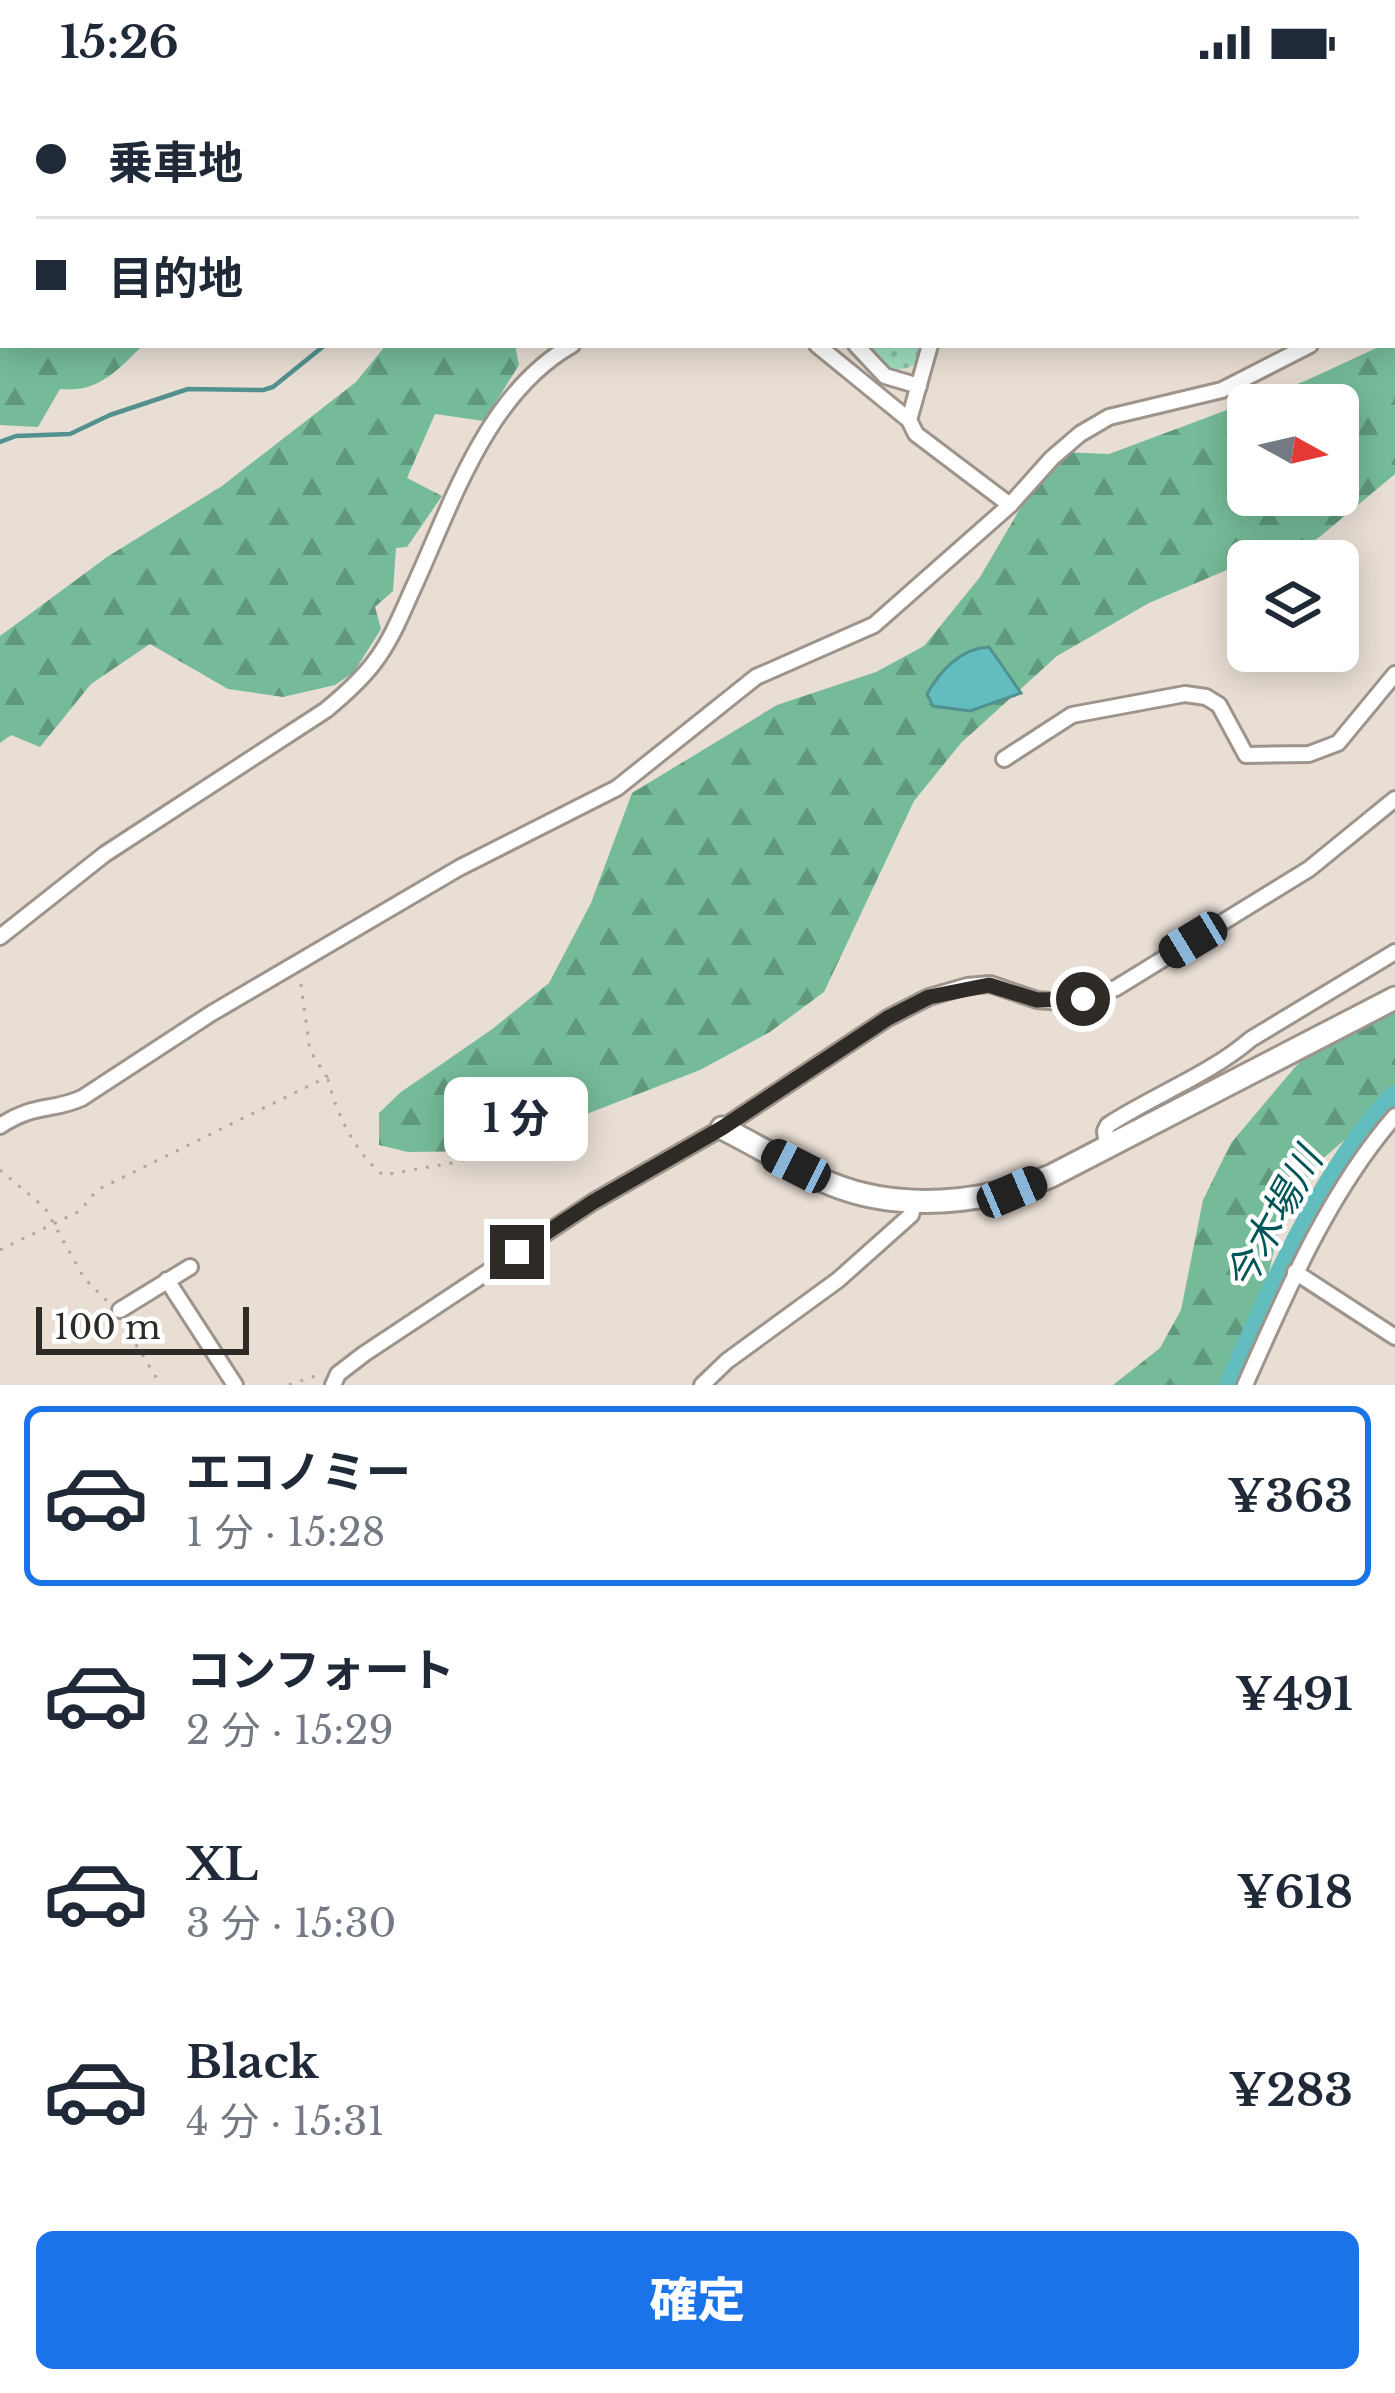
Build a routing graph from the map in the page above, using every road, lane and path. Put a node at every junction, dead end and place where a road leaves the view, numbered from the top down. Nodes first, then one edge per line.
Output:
1 (567, 348) edge
2 (821, 348) edge
3 (859, 348) edge
4 (928, 348) edge
5 (1304, 348) edge
6 (919, 386) junction
7 (909, 420) junction
8 (1010, 506) junction
9 (1395, 674) edge
10 (1004, 759) dead end
11 (1395, 799) edge
12 (0, 937) edge
13 (1395, 952) edge
14 (297, 965) junction
15 (1395, 998) edge
16 (327, 1077) junction
17 (1395, 1116) edge
18 (0, 1126) edge
19 (722, 1128) junction
20 (510, 1139) dead end
21 (1107, 1147) junction
22 (0, 1170) edge
23 (915, 1201) junction
24 (54, 1225) junction
25 (0, 1250) edge
26 (190, 1267) dead end
27 (1294, 1273) junction
28 (167, 1280) junction
29 (115, 1309) junction
30 (1395, 1337) edge
31 (336, 1380) edge
32 (161, 1385) edge
33 (235, 1385) edge
34 (289, 1385) edge
35 (702, 1385) edge
36 (1245, 1385) edge

1 - 12 street
2 - 7 street
3 - 6 street
4 - 6 street
5 - 8 street
6 - 7 street
7 - 8 street
8 - 14 street
9 - 10 street
11 - 19 street
13 - 21 street
14 - 16 path
14 - 18 street
15 - 21 street
16 - 20 path
16 - 24 path
17 - 27 street
19 - 23 street
19 - 31 street
21 - 23 street
22 - 24 path
23 - 35 street
24 - 25 path
24 - 29 path
26 - 28 street
27 - 30 street
27 - 36 street
28 - 29 street
28 - 33 street
29 - 32 path
31 - 34 path

